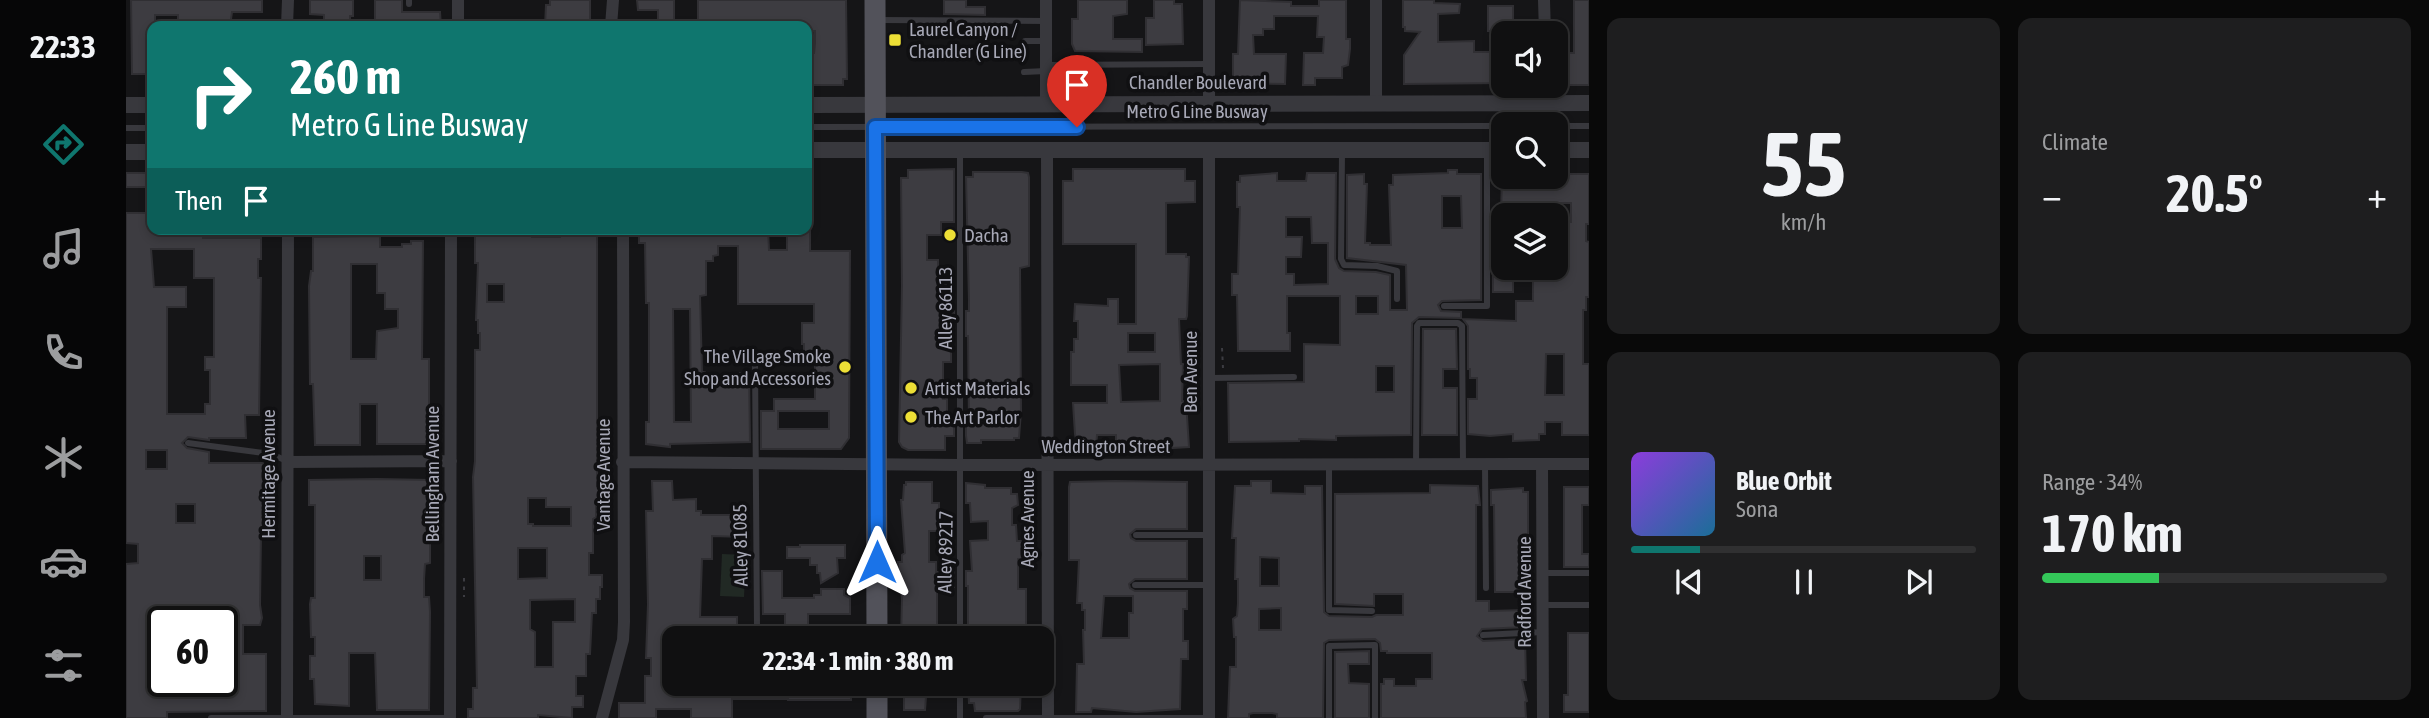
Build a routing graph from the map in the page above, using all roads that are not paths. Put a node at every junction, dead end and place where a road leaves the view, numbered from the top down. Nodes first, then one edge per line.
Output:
1 (288, 0) edge
2 (458, 0) edge
3 (613, 0) edge
4 (1046, 0) edge
5 (1209, 0) edge
6 (1376, 0) edge
7 (1544, 0) edge
8 (875, 10) edge
9 (287, 21) edge
10 (458, 21) edge
11 (611, 21) edge
12 (1046, 21) junction
13 (1545, 21) edge
14 (1025, 41) dead end
15 (1046, 41) junction
16 (1209, 64) junction
17 (1046, 68) junction
18 (1024, 72) dead end
19 (1545, 98) edge
20 (1046, 103) junction
21 (1209, 103) junction
22 (1545, 103) junction
23 (1589, 103) edge
24 (1376, 104) junction
25 (126, 105) edge
26 (147, 105) edge
27 (812, 105) edge
28 (875, 105) junction
29 (1491, 126) edge
30 (1568, 126) edge
31 (1589, 126) edge
32 (812, 127) edge
33 (875, 127) junction
34 (126, 128) edge
35 (147, 128) edge
36 (812, 150) edge
37 (874, 150) junction
38 (1491, 150) edge
39 (1568, 150) edge
40 (1589, 150) edge
41 (960, 151) junction
42 (1047, 151) junction
43 (1209, 151) junction
44 (1342, 151) junction
45 (126, 152) edge
46 (147, 152) edge
47 (1493, 189) edge
48 (288, 235) edge
49 (451, 235) edge
50 (623, 235) edge
51 (1397, 299) dead end
52 (1444, 306) dead end
53 (755, 360) dead end
54 (1294, 377) dead end
55 (1215, 378) junction
56 (188, 443) dead end
57 (451, 461) junction
58 (288, 462) junction
59 (622, 462) junction
60 (754, 463) junction
61 (1589, 464) edge
62 (878, 465) junction
63 (962, 465) junction
64 (1046, 465) junction
65 (1209, 465) junction
66 (1329, 465) junction
67 (1416, 465) junction
68 (1463, 465) junction
69 (1485, 465) junction
70 (1542, 465) junction
71 (1136, 535) dead end
72 (1209, 535) junction
73 (1543, 573) junction
74 (1589, 573) edge
75 (1209, 584) junction
76 (1135, 585) dead end
77 (1486, 588) dead end
78 (1543, 605) junction
79 (1589, 605) edge
80 (1372, 611) dead end
81 (757, 626) edge
82 (877, 626) edge
83 (960, 626) edge
84 (1543, 632) junction
85 (1483, 635) dead end
86 (877, 696) edge
87 (960, 696) edge
88 (211, 718) edge
89 (287, 718) edge
90 (448, 718) edge
91 (601, 718) edge
92 (877, 718) edge
93 (960, 718) edge
94 (986, 718) edge
95 (1048, 718) edge
96 (1209, 718) edge
97 (1329, 718) edge
98 (1375, 718) edge
99 (1543, 718) edge

1 - 9 street
2 - 10 street
3 - 11 street
4 - 12 street
5 - 16 street
6 - 24 street
7 - 13 street
8 - 12 lane
8 - 28 main road
12 - 15 street
14 - 15 lane
15 - 17 street
16 - 17 lane
16 - 21 street
17 - 18 lane
17 - 20 street
19 - 22 street
20 - 21 street, Chandler Boulevard
20 - 28 street, Chandler Boulevard
21 - 24 street, Chandler Boulevard
22 - 23 street, Chandler Boulevard
22 - 24 street, Chandler Boulevard
25 - 26 street
27 - 28 street, Chandler Boulevard
28 - 33 main road
29 - 33 lane, Metro G Line Busway
30 - 31 lane
32 - 33 lane, Metro G Line Busway
33 - 37 main road
34 - 35 lane
36 - 37 street
37 - 41 street
37 - 62 main road
38 - 44 street
39 - 40 street
41 - 42 street
41 - 63 lane, Alley 86113
42 - 43 street
42 - 64 street, Agnes Avenue
43 - 44 street
43 - 55 street, Ben Avenue
44 - 51 lane
45 - 46 street
47 - 52 lane
48 - 58 street, Hermitage Avenue
49 - 57 street, Bellingham Avenue
50 - 59 street, Vantage Avenue
53 - 60 lane, Alley 81085
54 - 55 lane
55 - 65 street, Ben Avenue
56 - 58 lane
57 - 58 street
57 - 90 street, Bellingham Avenue
58 - 89 street, Hermitage Avenue
59 - 60 street, Weddington Street
59 - 91 street, Vantage Avenue
60 - 62 street, Weddington Street
60 - 81 lane, Alley 81085
61 - 70 street, Weddington Street
62 - 63 street, Weddington Street
62 - 82 main road
63 - 64 street, Weddington Street
63 - 83 lane, Alley 89217
64 - 65 street, Weddington Street
64 - 95 street, Agnes Avenue
65 - 66 street, Weddington Street
65 - 72 street, Ben Avenue
66 - 67 street, Weddington Street
66 - 80 lane
67 - 68 street, Weddington Street
67 - 68 lane
68 - 69 street, Weddington Street
69 - 70 street, Weddington Street
69 - 77 lane
70 - 73 street, Radford Avenue
71 - 72 lane
72 - 75 street, Ben Avenue
73 - 74 lane
73 - 78 street, Radford Avenue
75 - 76 lane
75 - 96 street, Ben Avenue
78 - 79 lane
78 - 84 street, Radford Avenue
84 - 85 lane
84 - 99 street, Radford Avenue
86 - 92 main road
87 - 93 lane
88 - 89 lane
89 - 90 lane
94 - 95 lane
95 - 96 lane
97 - 98 lane

